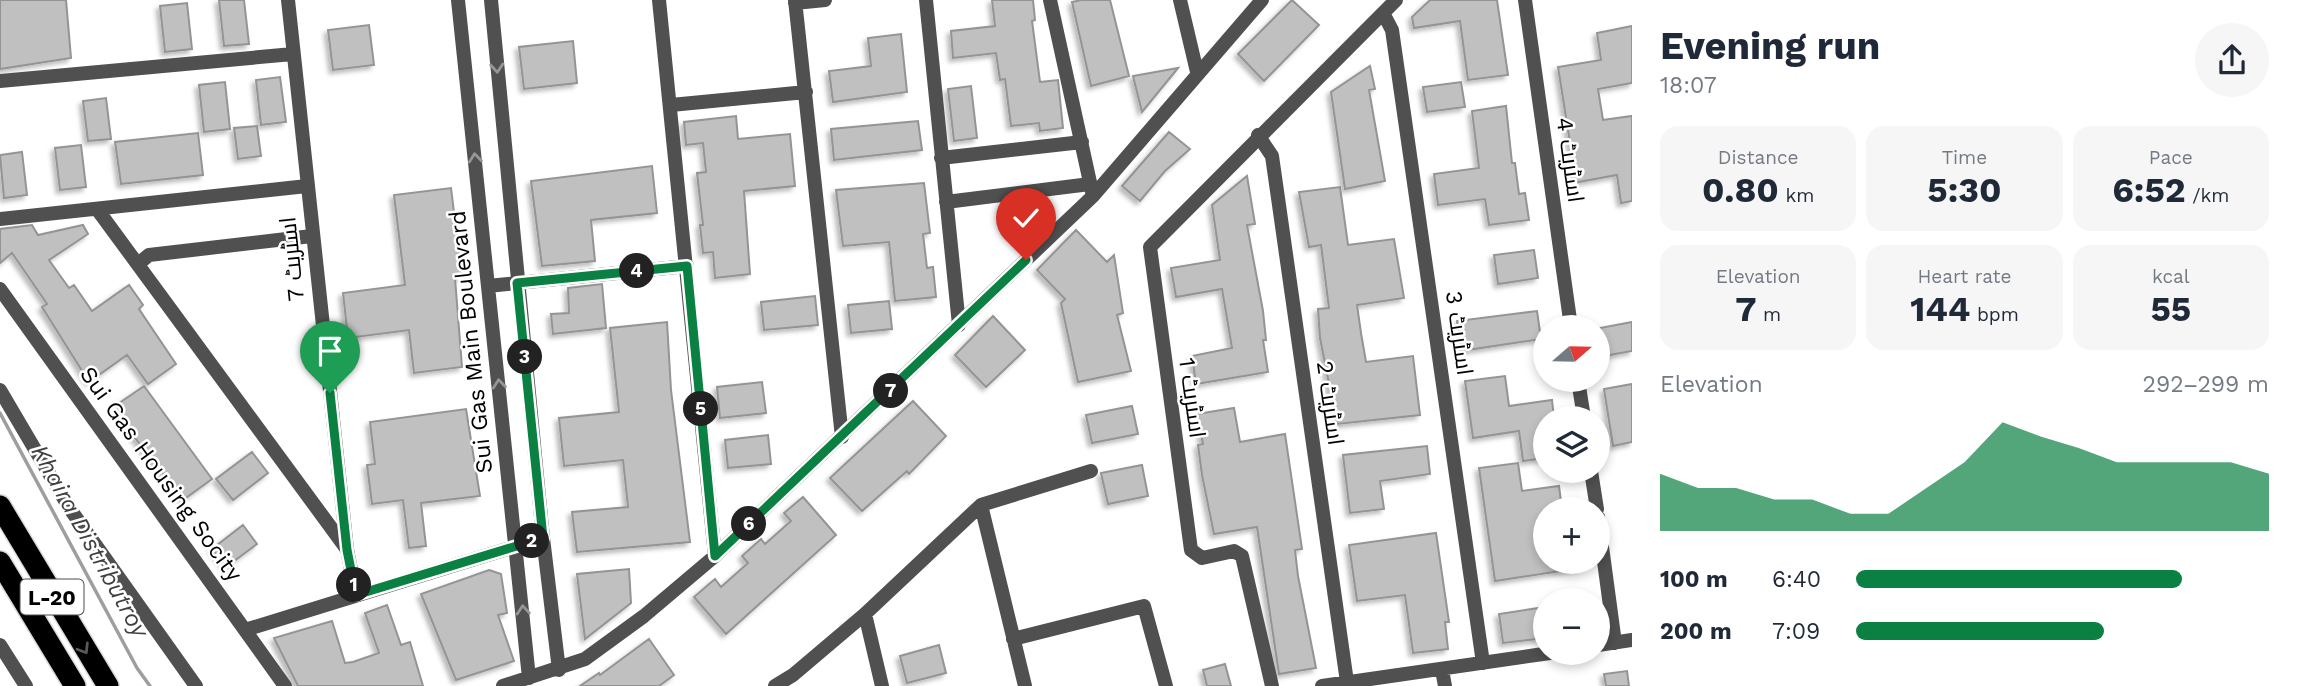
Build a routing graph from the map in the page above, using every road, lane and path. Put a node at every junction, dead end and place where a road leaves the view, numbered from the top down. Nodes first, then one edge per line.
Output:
1 (288, 0) edge
2 (458, 0) edge
3 (491, 0) edge
4 (659, 0) edge
5 (825, 0) edge
6 (926, 0) edge
7 (1050, 0) edge
8 (1180, 0) edge
9 (1262, 0) edge
10 (1396, 0) edge
11 (1525, 0) edge
12 (795, 1) edge
13 (1383, 13) junction
14 (293, 54) junction
15 (1197, 72) junction
16 (0, 81) edge
17 (806, 92) junction
18 (671, 105) junction
19 (1258, 135) junction
20 (1082, 142) junction
21 (941, 158) junction
22 (307, 186) junction
23 (1092, 190) junction
24 (946, 202) junction
25 (97, 209) junction
26 (0, 219) edge
27 (312, 236) junction
28 (138, 264) junction
29 (687, 266) junction
30 (517, 283) junction
31 (488, 286) junction
32 (0, 289) edge
33 (1569, 315) edge
34 (959, 325) junction
35 (0, 390) edge
36 (842, 438) junction
37 (1091, 471) dead end
38 (981, 505) junction
39 (0, 506) edge
40 (543, 538) junction
41 (516, 544) junction
42 (347, 550) junction
43 (715, 556) junction
44 (0, 562) edge
45 (1606, 574) edge
46 (356, 595) junction
47 (865, 614) junction
48 (245, 630) junction
49 (1013, 639) junction
50 (1632, 640) edge
51 (1615, 643) junction
52 (1610, 644) edge
53 (0, 645) edge
54 (1533, 656) edge
55 (1483, 663) junction
56 (559, 670) junction
57 (1442, 670) junction
58 (529, 678) junction
59 (1346, 682) junction
60 (26, 686) edge
61 (75, 686) edge
62 (108, 686) edge
63 (196, 686) edge
64 (285, 686) edge
65 (503, 686) edge
66 (775, 686) edge
67 (882, 686) edge
68 (1025, 686) edge
69 (1166, 686) edge
70 (1272, 686) edge
71 (1322, 686) edge
72 (1445, 686) edge

1 - 14 street, اسٹریٹ 7
31 -> 2 street, Sui Gas Main Boulevard
3 -> 30 street
4 - 18 street
5 - 12 street
6 - 21 street
7 - 20 street
8 - 15 street
9 - 15 street
10 - 13 street
11 - 33 street, اسٹریٹ 4
12 - 17 street
13 - 19 street
13 - 55 street, اسٹریٹ 3
14 - 16 street
14 - 22 street, اسٹریٹ 7
15 - 23 street
17 - 18 street
17 - 36 street
18 - 29 street
19 - 59 street, اسٹریٹ 2
19 - 70 street, اسٹریٹ 1
20 - 21 street
20 - 23 street
21 - 24 street
22 - 25 street
22 - 27 street, اسٹریٹ 7
23 - 24 street
23 - 34 street
24 - 34 street
25 - 26 street
25 - 28 street
27 - 28 street
27 - 42 street, اسٹریٹ 7
28 - 42 street
29 - 30 street
29 - 43 street
30 - 31 street
30 - 40 street
41 -> 31 street, Sui Gas Main Boulevard
32 - 48 street, Sui Gas Housing Socity
34 - 36 street
35 - 63 street
36 - 43 street
37 - 38 street
38 - 47 street
38 - 49 street
39 -> 62 highway, L-20
40 - 41 street
40 - 56 street
41 - 46 street
58 -> 41 street, Sui Gas Main Boulevard
42 - 46 street, اسٹریٹ 7
43 - 56 street
44 - 61 highway, L-20
45 - 51 street
46 - 48 street
47 - 66 street
47 - 67 street
48 - 64 street, Sui Gas Housing Socity
49 - 68 street
49 - 69 street
50 - 51 street
51 - 52 street
53 - 60 street
54 - 55 street
55 - 57 street
56 - 58 street
57 - 59 street
57 - 72 street
58 - 65 street
59 - 71 street

